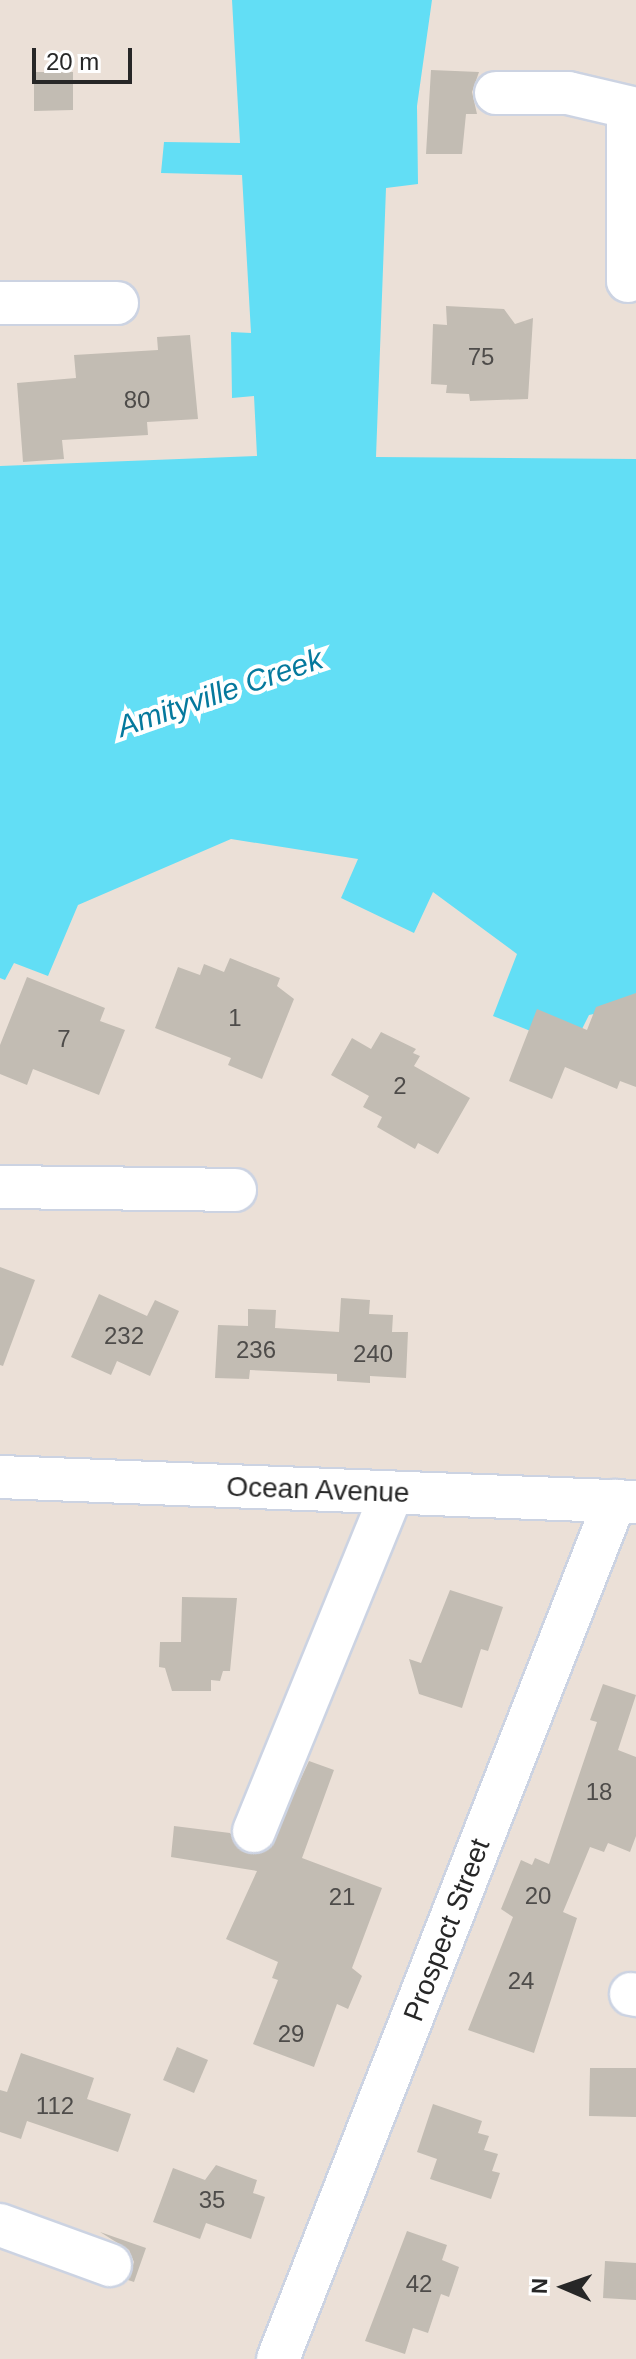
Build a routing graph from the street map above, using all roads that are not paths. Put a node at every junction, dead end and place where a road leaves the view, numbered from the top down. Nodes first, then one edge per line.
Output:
1 (496, 93) dead end
2 (632, 109) edge
3 (628, 281) dead end
4 (0, 303) edge
5 (117, 303) dead end
6 (0, 1187) edge
7 (235, 1190) dead end
8 (0, 1477) edge
9 (392, 1493) junction
10 (626, 1502) edge
11 (254, 1831) dead end
12 (0, 2225) edge
13 (110, 2265) dead end
14 (278, 2359) edge

1 - 2 street
2 - 3 street
4 - 5 street
6 - 7 street
8 - 9 street, Ocean Avenue
9 - 10 street, Ocean Avenue
9 - 11 street
10 - 14 street, Prospect Street
12 - 13 street

